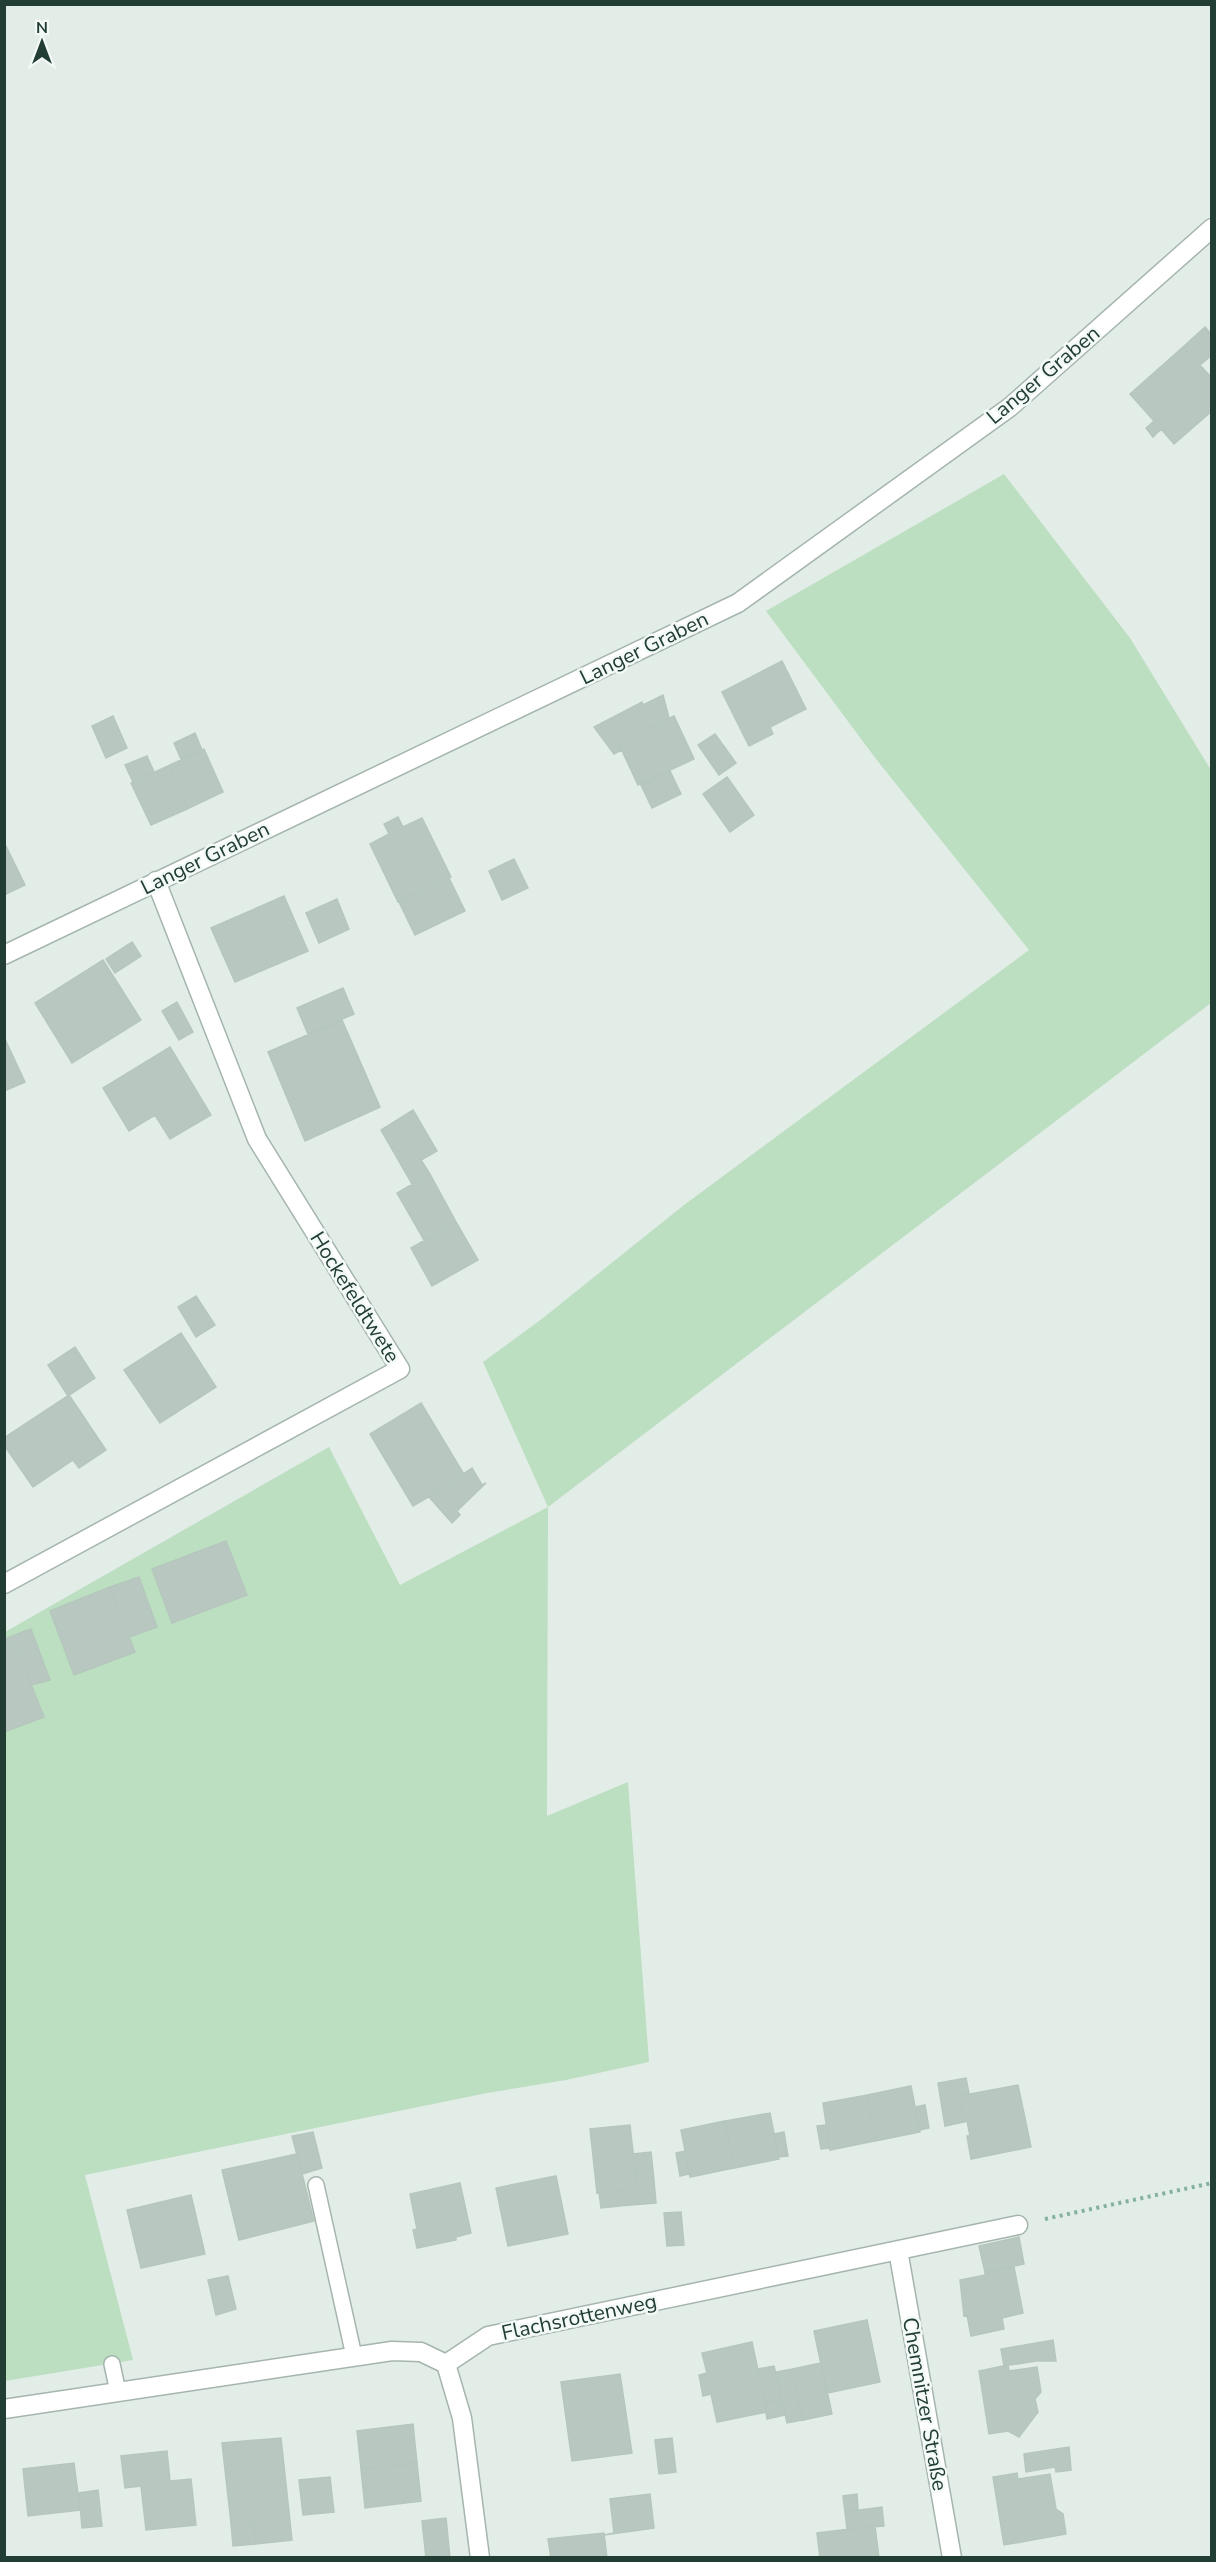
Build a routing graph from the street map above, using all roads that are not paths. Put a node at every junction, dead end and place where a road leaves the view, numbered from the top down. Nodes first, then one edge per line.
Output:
1 (1212, 228) edge
2 (156, 881) junction
3 (4, 955) edge
4 (4, 1584) edge
5 (316, 2185) dead end
6 (1018, 2225) road end
7 (898, 2250) junction
8 (354, 2356) junction
9 (112, 2364) dead end
10 (446, 2364) junction
11 (118, 2392) junction
12 (4, 2409) edge
13 (480, 2558) edge
14 (952, 2558) edge

1 - 2 street, Langer Graben
2 - 3 street, Langer Graben
2 - 4 street, Hockefeldtwete
5 - 8 lane
6 - 7 street, Flachsrottenweg
7 - 10 street, Flachsrottenweg
7 - 14 street, Chemnitzer Straße
8 - 10 street
8 - 11 street
9 - 11 lane
10 - 13 street
11 - 12 street

